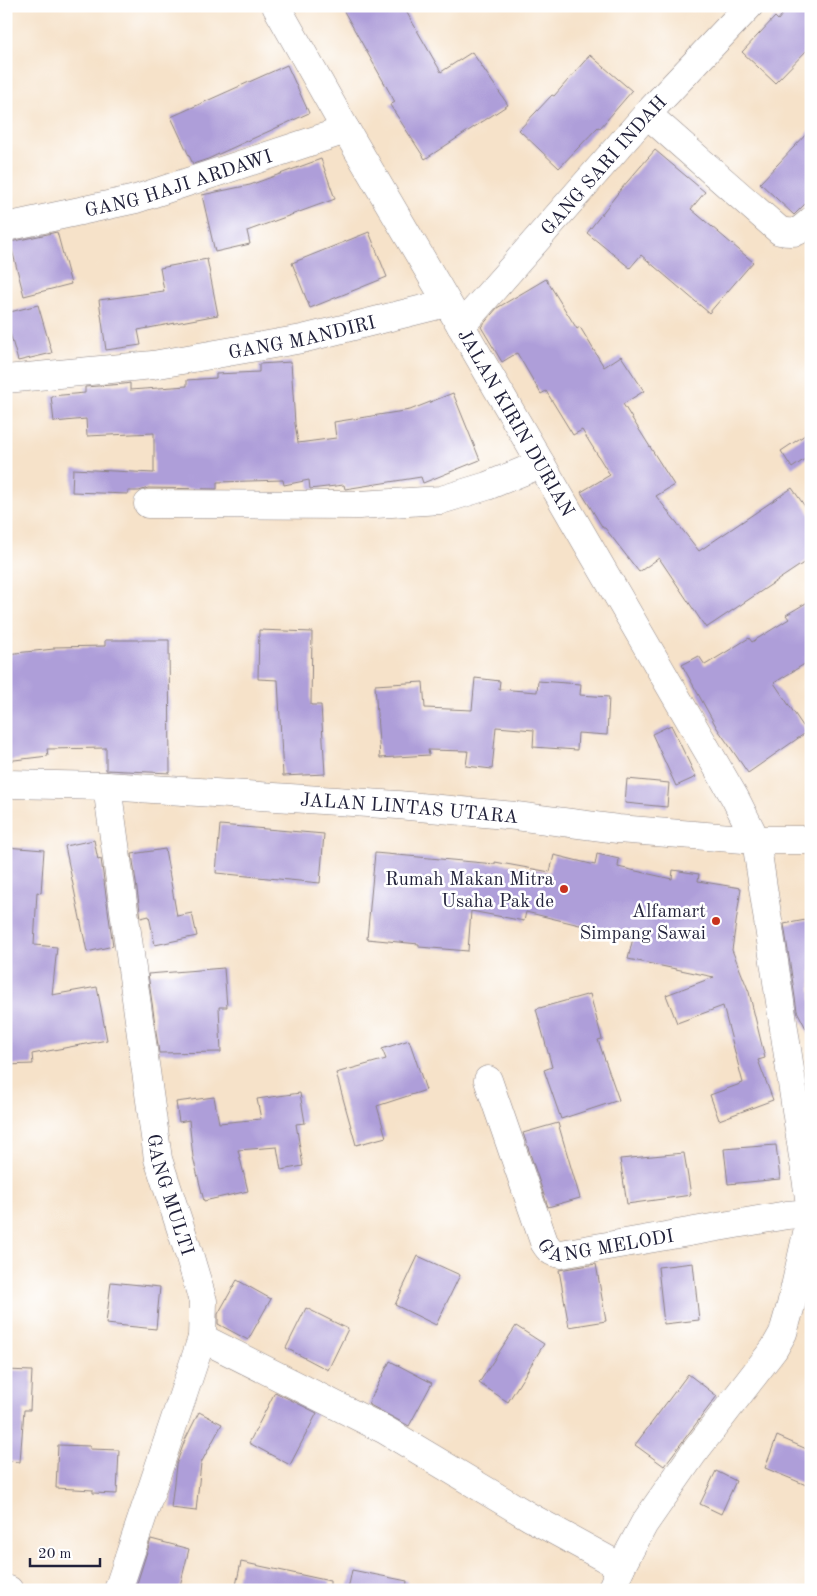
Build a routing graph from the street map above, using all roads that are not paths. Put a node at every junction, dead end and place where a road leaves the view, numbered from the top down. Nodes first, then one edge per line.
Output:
1 (276, 6) edge
2 (749, 6) edge
3 (647, 114) junction
4 (346, 130) junction
5 (811, 221) edge
6 (6, 227) edge
7 (454, 314) junction
8 (6, 379) edge
9 (541, 464) junction
10 (148, 504) dead end
11 (6, 784) edge
12 (107, 786) junction
13 (756, 840) junction
14 (811, 840) edge
15 (488, 1080) dead end
16 (811, 1213) edge
17 (810, 1220) edge
18 (202, 1338) junction
19 (616, 1578) edge
20 (118, 1590) edge

1 - 4 main road, JALAN KIRIN DURIAN
2 - 3 main road, GANG SARI INDAH
3 - 5 main road
3 - 7 main road, GANG SARI INDAH
4 - 6 main road, GANG HAJI ARDAWI
4 - 7 main road, JALAN KIRIN DURIAN
7 - 8 main road, GANG MANDIRI
7 - 9 main road, JALAN KIRIN DURIAN
9 - 10 main road
9 - 13 main road, JALAN KIRIN DURIAN
11 - 12 main road, JALAN LINTAS UTARA
12 - 13 main road, JALAN LINTAS UTARA
12 - 18 main road, GANG MULTI
13 - 14 main road, JALAN LINTAS UTARA
13 - 16 main road
15 - 16 main road, GANG MELODI
16 - 17 main road
17 - 19 main road
18 - 19 main road
18 - 20 main road, GANG MULTI

